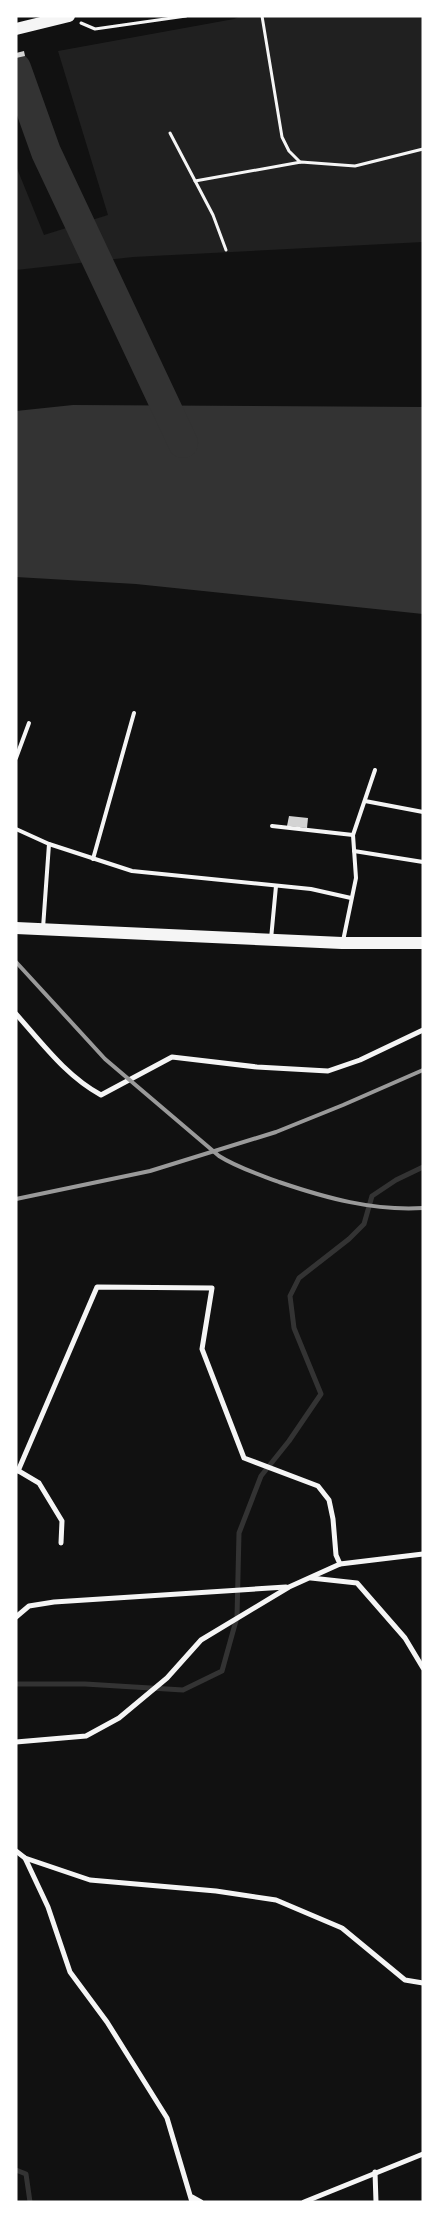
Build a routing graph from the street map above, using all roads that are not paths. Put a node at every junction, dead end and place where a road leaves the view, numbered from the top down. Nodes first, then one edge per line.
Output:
1 (68, 16) edge
2 (16, 30) edge
3 (134, 713) dead end
4 (29, 723) dead end
5 (16, 758) edge
6 (376, 770) dead end
7 (365, 802) junction
8 (423, 812) edge
9 (272, 826) dead end
10 (16, 828) edge
11 (353, 835) junction
12 (49, 844) junction
13 (354, 851) junction
14 (93, 859) junction
15 (423, 862) edge
16 (276, 886) junction
17 (351, 898) junction
18 (20, 928) edge
19 (43, 929) junction
20 (271, 939) junction
21 (342, 943) junction
22 (423, 943) edge
23 (16, 1014) edge
24 (423, 1030) edge
25 (17, 1470) edge
26 (61, 1543) dead end
27 (423, 1554) edge
28 (340, 1564) junction
29 (309, 1578) junction
30 (289, 1587) junction
31 (16, 1617) edge
32 (423, 1668) edge
33 (16, 1742) edge
34 (16, 1851) edge
35 (25, 1858) junction
36 (423, 1983) edge
37 (423, 2154) edge
38 (375, 2172) junction
39 (192, 2199) edge
40 (201, 2202) edge
41 (304, 2202) edge
42 (376, 2202) edge

1 - 2 main road
3 - 14 lane
4 - 5 lane
6 - 7 lane
7 - 8 lane
7 - 11 lane
9 - 11 lane
10 - 12 lane
11 - 13 lane
12 - 14 lane
12 - 19 lane
13 - 15 lane
13 - 17 lane
14 - 16 lane
16 - 17 lane
16 - 20 lane
17 - 21 lane
18 - 19 main road
19 - 20 main road
20 - 21 main road
21 - 22 main road
23 - 24 street
25 - 26 street
25 - 28 street
27 - 28 street
28 - 29 street
29 - 30 street
29 - 32 street
30 - 31 street
30 - 33 street
34 - 35 street
35 - 36 street
35 - 39 street
37 - 38 street
38 - 41 street
38 - 42 street
39 - 40 street

